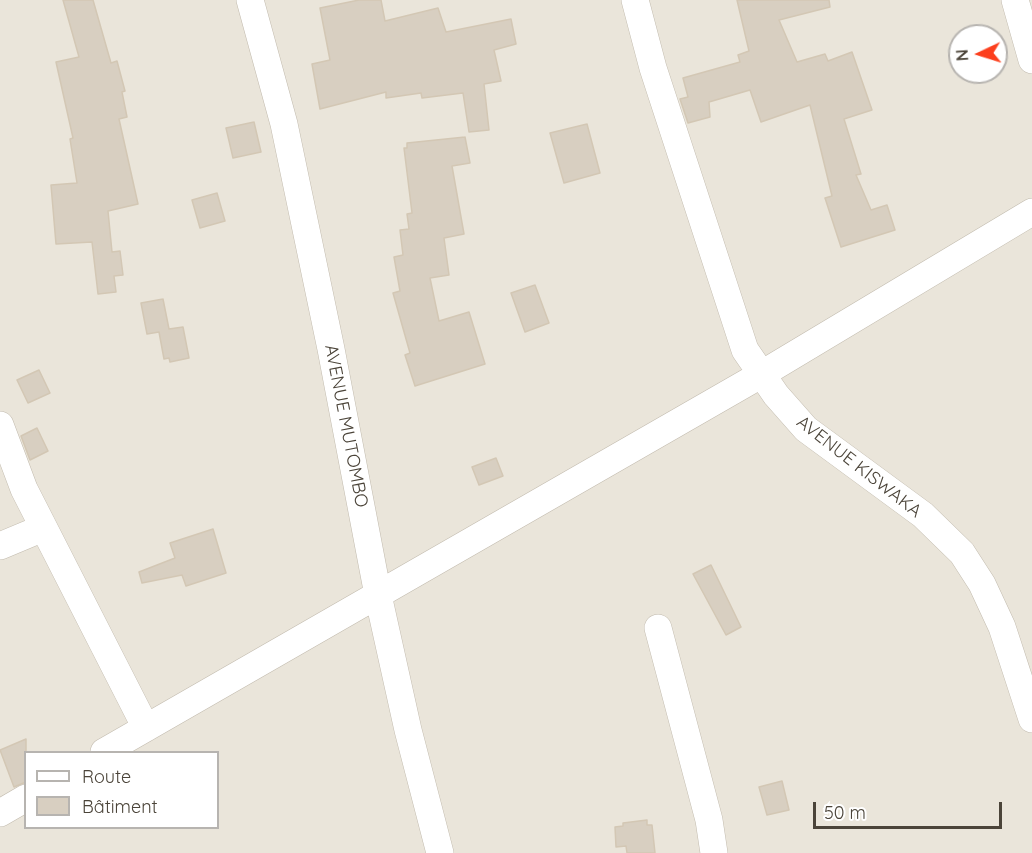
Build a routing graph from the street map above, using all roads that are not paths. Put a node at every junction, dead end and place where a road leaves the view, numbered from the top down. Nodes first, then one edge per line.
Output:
1 (250, 0) edge
2 (636, 0) edge
3 (1015, 0) edge
4 (1032, 60) edge
5 (1032, 212) edge
6 (762, 374) junction
7 (0, 425) edge
8 (43, 528) junction
9 (0, 546) edge
10 (378, 596) junction
11 (658, 628) dead end
12 (1022, 656) edge
13 (1032, 719) edge
14 (146, 728) junction
15 (107, 751) edge
16 (24, 799) edge
17 (0, 813) edge
18 (440, 853) edge
19 (714, 853) edge

1 - 10 street, AVENUE MUTOMBO
2 - 6 street, AVENUE KISWAKA
3 - 4 street
5 - 6 street
6 - 10 street
6 - 12 street, AVENUE KISWAKA
7 - 8 street
8 - 9 street
8 - 14 street
10 - 14 street
10 - 18 street, AVENUE MUTOMBO
11 - 19 street
12 - 13 street, AVENUE KISWAKA
14 - 15 street
16 - 17 street

